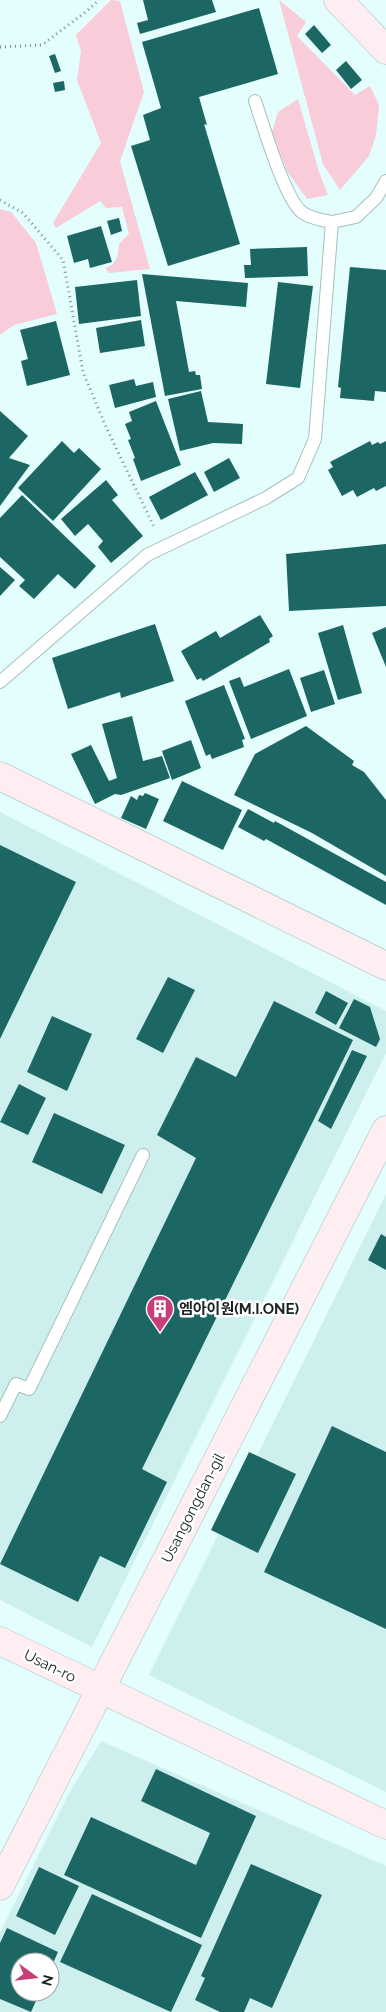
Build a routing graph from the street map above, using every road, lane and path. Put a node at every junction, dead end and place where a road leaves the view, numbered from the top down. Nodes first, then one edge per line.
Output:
1 (99, 0) edge
2 (338, 0) edge
3 (0, 47) edge
4 (386, 50) edge
5 (255, 101) dead end
6 (386, 181) edge
7 (0, 200) edge
8 (332, 222) junction
9 (163, 548) junction
10 (0, 682) edge
11 (0, 776) edge
12 (386, 966) edge
13 (386, 1130) edge
14 (143, 1156) dead end
15 (0, 1416) edge
16 (0, 1641) edge
17 (100, 1690) junction
18 (386, 1826) edge
19 (0, 1886) edge

1 - 3 path
2 - 4 street
5 - 8 lane
6 - 8 lane
7 - 9 path
8 - 9 lane
9 - 10 lane
11 - 12 street
13 - 17 street, Usangongdan-gil
14 - 15 lane
16 - 17 street, Usan-ro
17 - 18 street, Usan-ro
17 - 19 street, Usangongdan-gil

